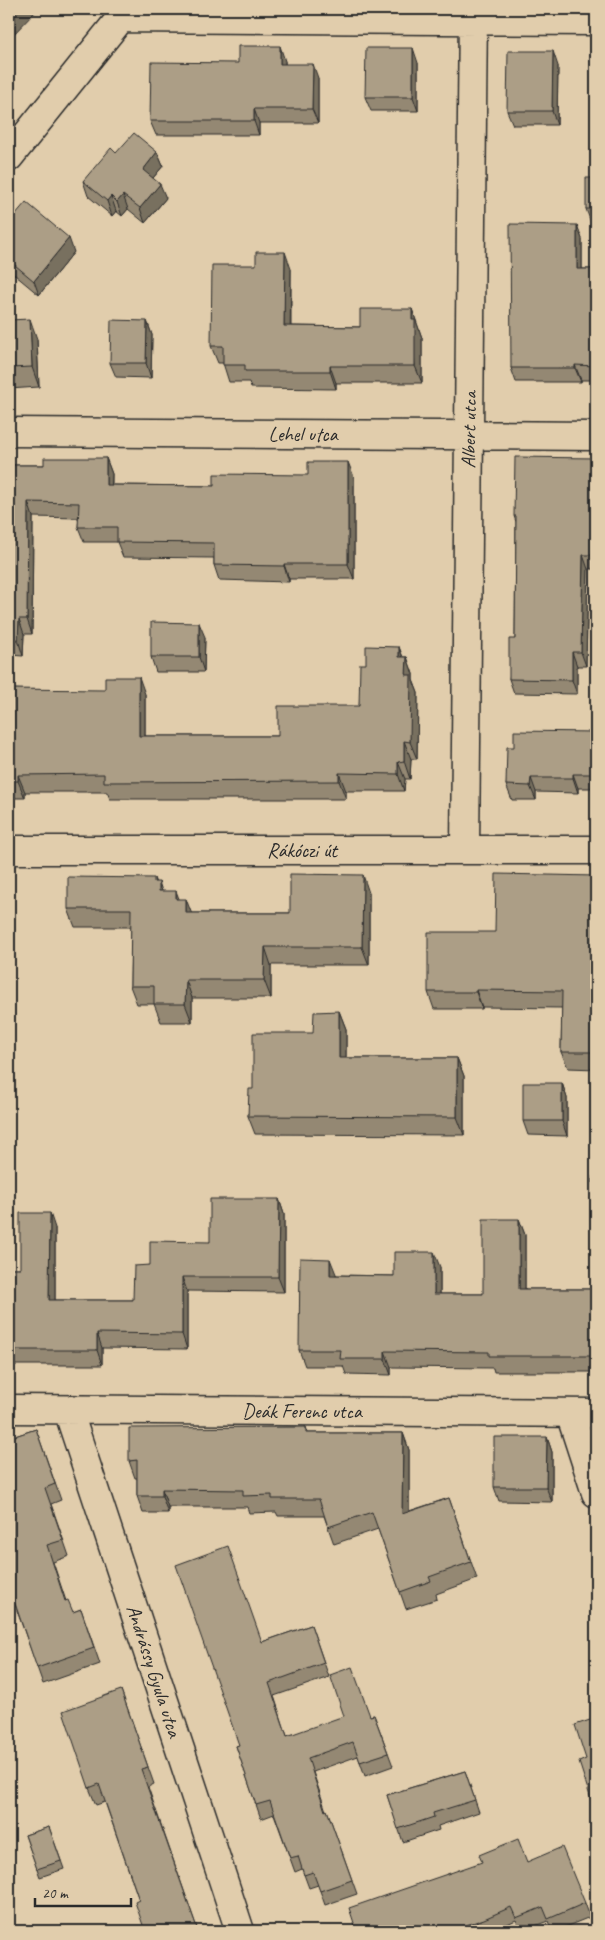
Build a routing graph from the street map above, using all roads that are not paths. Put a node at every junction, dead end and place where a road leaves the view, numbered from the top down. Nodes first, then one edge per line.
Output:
1 (124, 13) edge
2 (473, 14) edge
3 (596, 21) edge
4 (9, 157) edge
5 (9, 432) edge
6 (469, 435) junction
7 (596, 436) edge
8 (9, 850) edge
9 (465, 850) junction
10 (596, 850) edge
11 (9, 1409) edge
12 (68, 1410) junction
13 (583, 1413) edge
14 (596, 1493) edge
15 (240, 1931) edge

1 - 2 street
1 - 4 street
2 - 3 street
2 - 6 street, Albert utca
5 - 6 street, Lehel utca
6 - 7 street, Lehel utca
6 - 9 street, Albert utca
8 - 9 street, Rákóczi út
9 - 10 street, Rákóczi út
11 - 12 street, Deák Ferenc utca
12 - 13 street, Deák Ferenc utca
12 - 15 street, Andrássy Gyula utca
13 - 14 street

